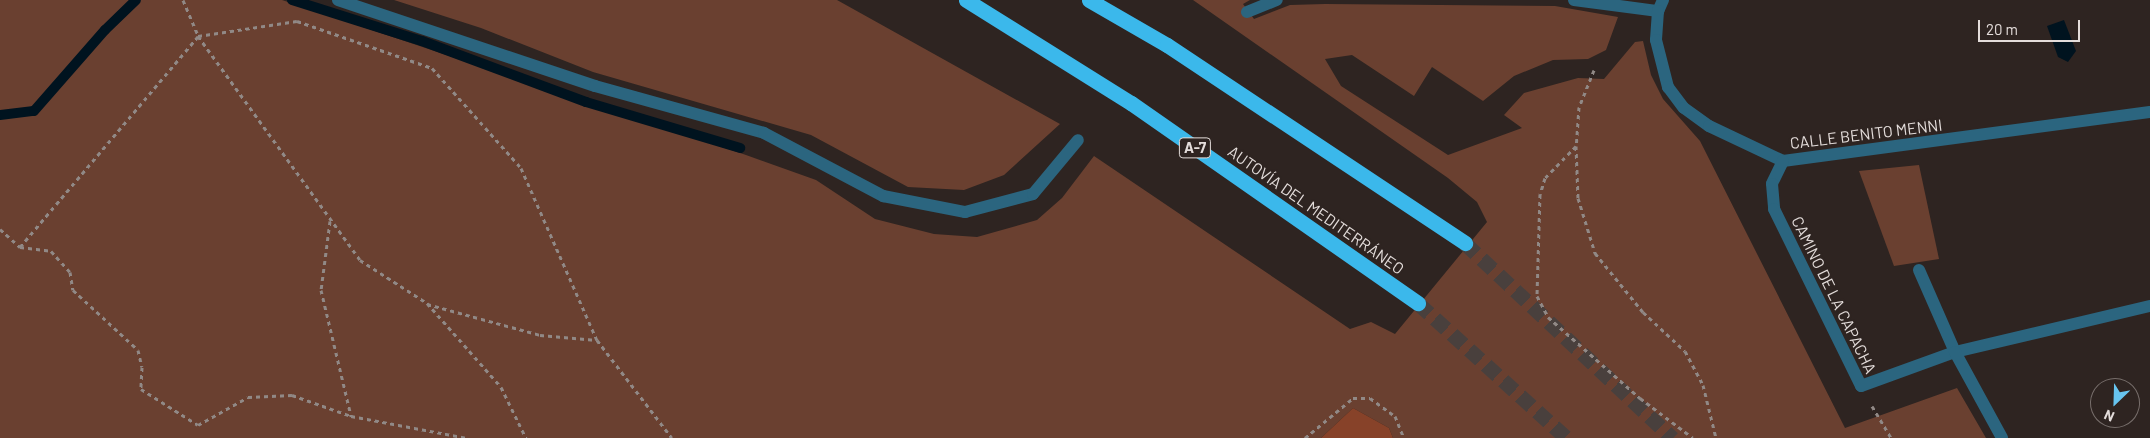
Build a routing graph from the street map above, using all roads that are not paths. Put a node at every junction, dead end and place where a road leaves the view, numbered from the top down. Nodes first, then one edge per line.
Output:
1 (338, 0) edge
2 (966, 0) edge
3 (1090, 0) edge
4 (1277, 0) edge
5 (1574, 0) edge
6 (1661, 6) edge
7 (1247, 12) dead end
8 (2150, 112) edge
9 (1078, 140) dead end
10 (1783, 161) junction
11 (1465, 243) tunnel mouth
12 (1919, 270) dead end
13 (1418, 303) tunnel mouth
14 (2150, 306) edge
15 (1955, 352) junction
16 (2002, 438) edge

1 - 9 street
2 - 13 highway, AUTOVÍA DEL MEDITERRÁNEO / A-7
3 - 11 highway
4 - 7 street
5 - 6 street
6 - 10 street, CALLE BENITO MENNI
8 - 10 street, CALLE BENITO MENNI
10 - 15 street, CAMINO DE LA CAPACHA
12 - 15 street
14 - 15 street, CAMINO DE LA CAPACHA
15 - 16 street

